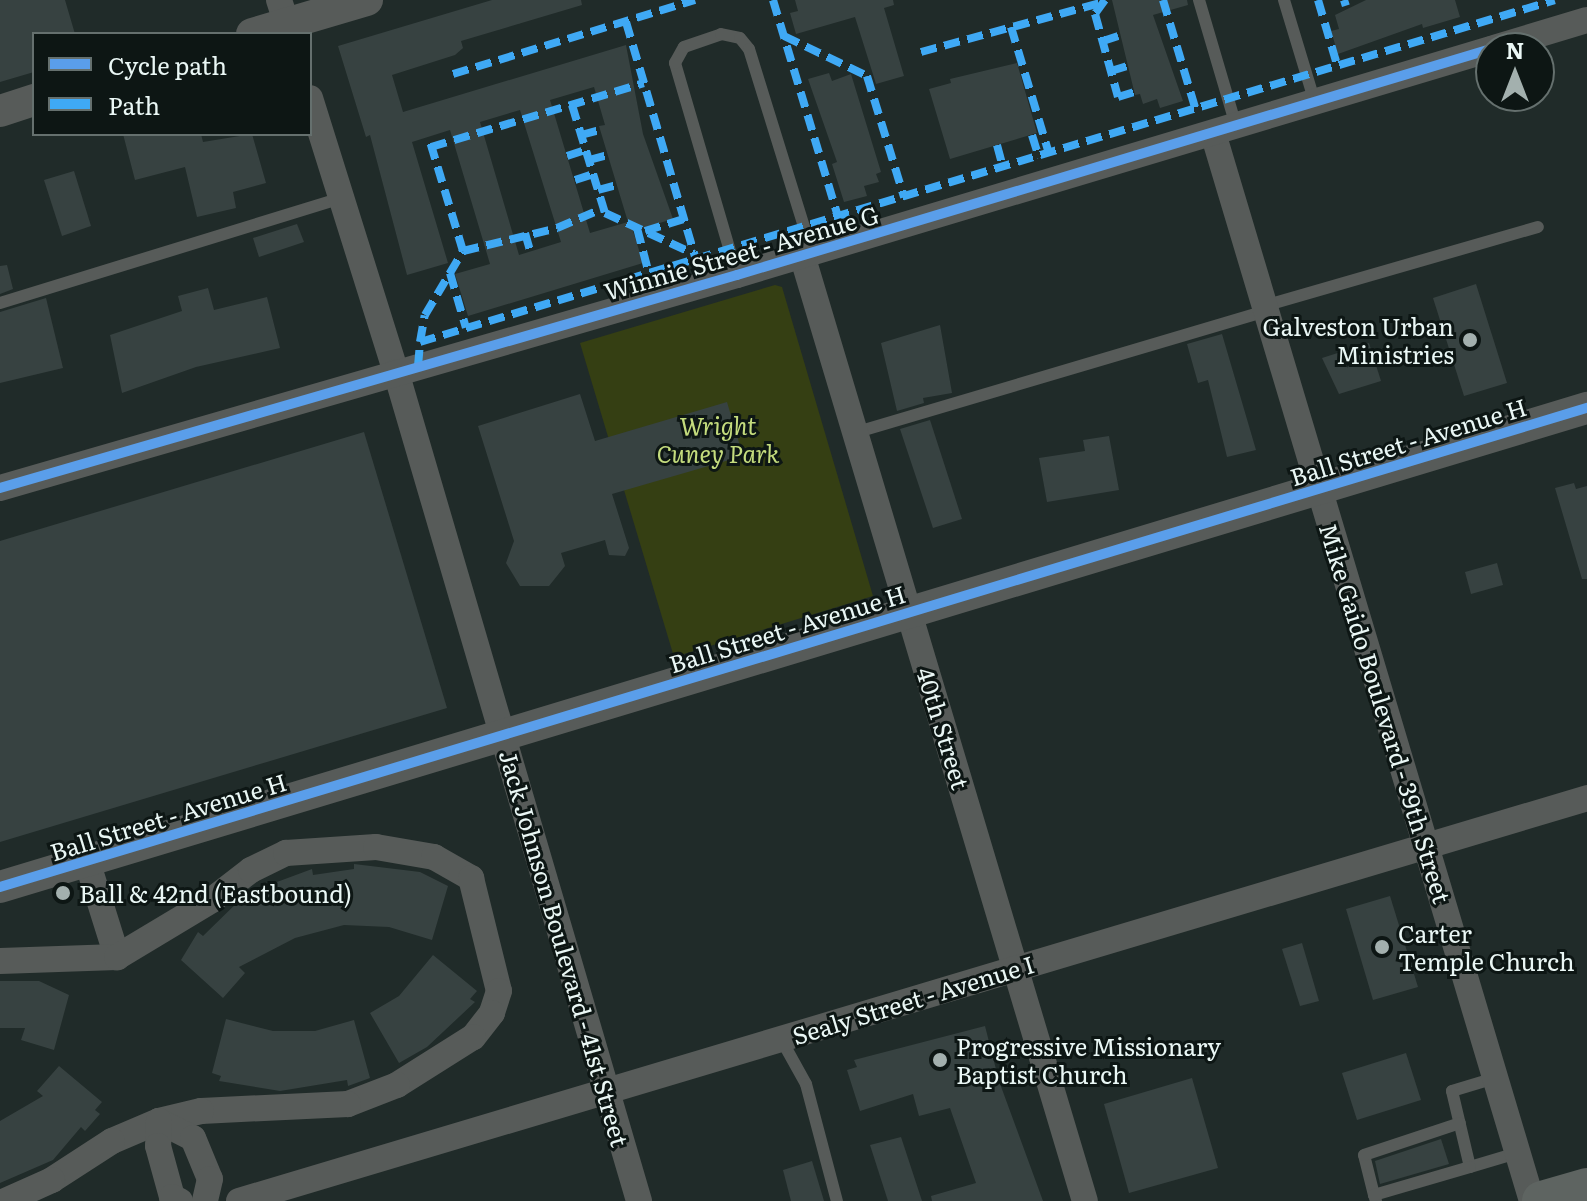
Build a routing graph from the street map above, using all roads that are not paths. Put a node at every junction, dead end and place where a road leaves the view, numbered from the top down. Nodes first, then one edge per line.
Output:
1 (367, 0) edge
2 (1199, 0) edge
3 (1284, 0) edge
4 (285, 19) edge
5 (1587, 20) edge
6 (256, 32) edge
7 (1546, 32) edge
8 (1475, 53) edge
9 (32, 101) edge
10 (1315, 103) junction
11 (312, 104) edge
12 (0, 111) edge
13 (1225, 129) junction
14 (342, 198) junction
15 (1538, 227) dead end
16 (807, 254) junction
17 (737, 275) junction
18 (0, 303) edge
19 (1265, 309) junction
20 (396, 372) junction
21 (1587, 408) edge
22 (854, 433) junction
23 (0, 488) edge
24 (1319, 488) junction
25 (909, 612) junction
26 (502, 736) junction
27 (1587, 798) edge
28 (1426, 846) junction
29 (87, 861) junction
30 (0, 887) edge
31 (117, 957) junction
32 (0, 961) edge
33 (1016, 968) junction
34 (781, 1039) junction
35 (1495, 1078) junction
36 (607, 1091) junction
37 (159, 1121) junction
38 (1460, 1123) junction
39 (1518, 1152) junction
40 (1470, 1167) junction
41 (1587, 1188) edge
42 (1398, 1191) edge
43 (1375, 1198) edge
44 (5, 1201) edge
45 (180, 1201) edge
46 (205, 1201) edge
47 (239, 1201) edge
48 (639, 1201) edge
49 (837, 1201) edge
50 (1085, 1201) edge
51 (1532, 1201) edge
52 (1542, 1201) edge

1 - 4 street
2 - 13 lane
3 - 10 lane
4 - 6 street
5 - 7 street, Winnie Street - Avenue G
8 - 10 street, Winnie Street - Avenue G
9 - 12 street
10 - 13 street, Winnie Street - Avenue G
11 - 14 street, Jack Johnson Boulevard - 41st Street
13 - 16 street, Winnie Street - Avenue G
13 - 19 street, Mike Gaido Boulevard - 39th Street
14 - 18 lane
14 - 20 street, Jack Johnson Boulevard - 41st Street
15 - 19 lane
16 - 17 street, Winnie Street - Avenue G
16 - 17 lane
16 - 22 street, 40th Street
17 - 20 street, Winnie Street - Avenue G
19 - 22 lane
19 - 24 street, Mike Gaido Boulevard - 39th Street
20 - 23 street, Winnie Street - Avenue G
20 - 26 street, Jack Johnson Boulevard - 41st Street
21 - 24 street, Ball Street - Avenue H
22 - 25 street, 40th Street
24 - 25 street, Ball Street - Avenue H
24 - 28 street, Mike Gaido Boulevard - 39th Street
25 - 26 street, Ball Street - Avenue H
25 - 33 street, 40th Street
26 - 29 street, Ball Street - Avenue H
26 - 36 street, Jack Johnson Boulevard - 41st Street
27 - 28 street, Sealy Street - Avenue I
28 - 33 street, Sealy Street - Avenue I
28 - 35 street, Mike Gaido Boulevard - 39th Street
29 - 30 street, Ball Street - Avenue H
29 - 31 street
31 - 32 street
31 - 37 street
33 - 34 street, Sealy Street - Avenue I
33 - 50 street, 40th Street
34 - 36 street, Sealy Street - Avenue I
34 - 49 lane
35 - 38 lane
35 - 39 street, Mike Gaido Boulevard - 39th Street
36 - 47 street, Sealy Street - Avenue I
36 - 48 street, Jack Johnson Boulevard - 41st Street
37 - 44 street
37 - 45 street
37 - 46 street
38 - 40 lane
38 - 43 lane
39 - 40 lane
39 - 51 street, Mike Gaido Boulevard - 39th Street
40 - 42 lane
41 - 52 main road
42 - 43 lane

